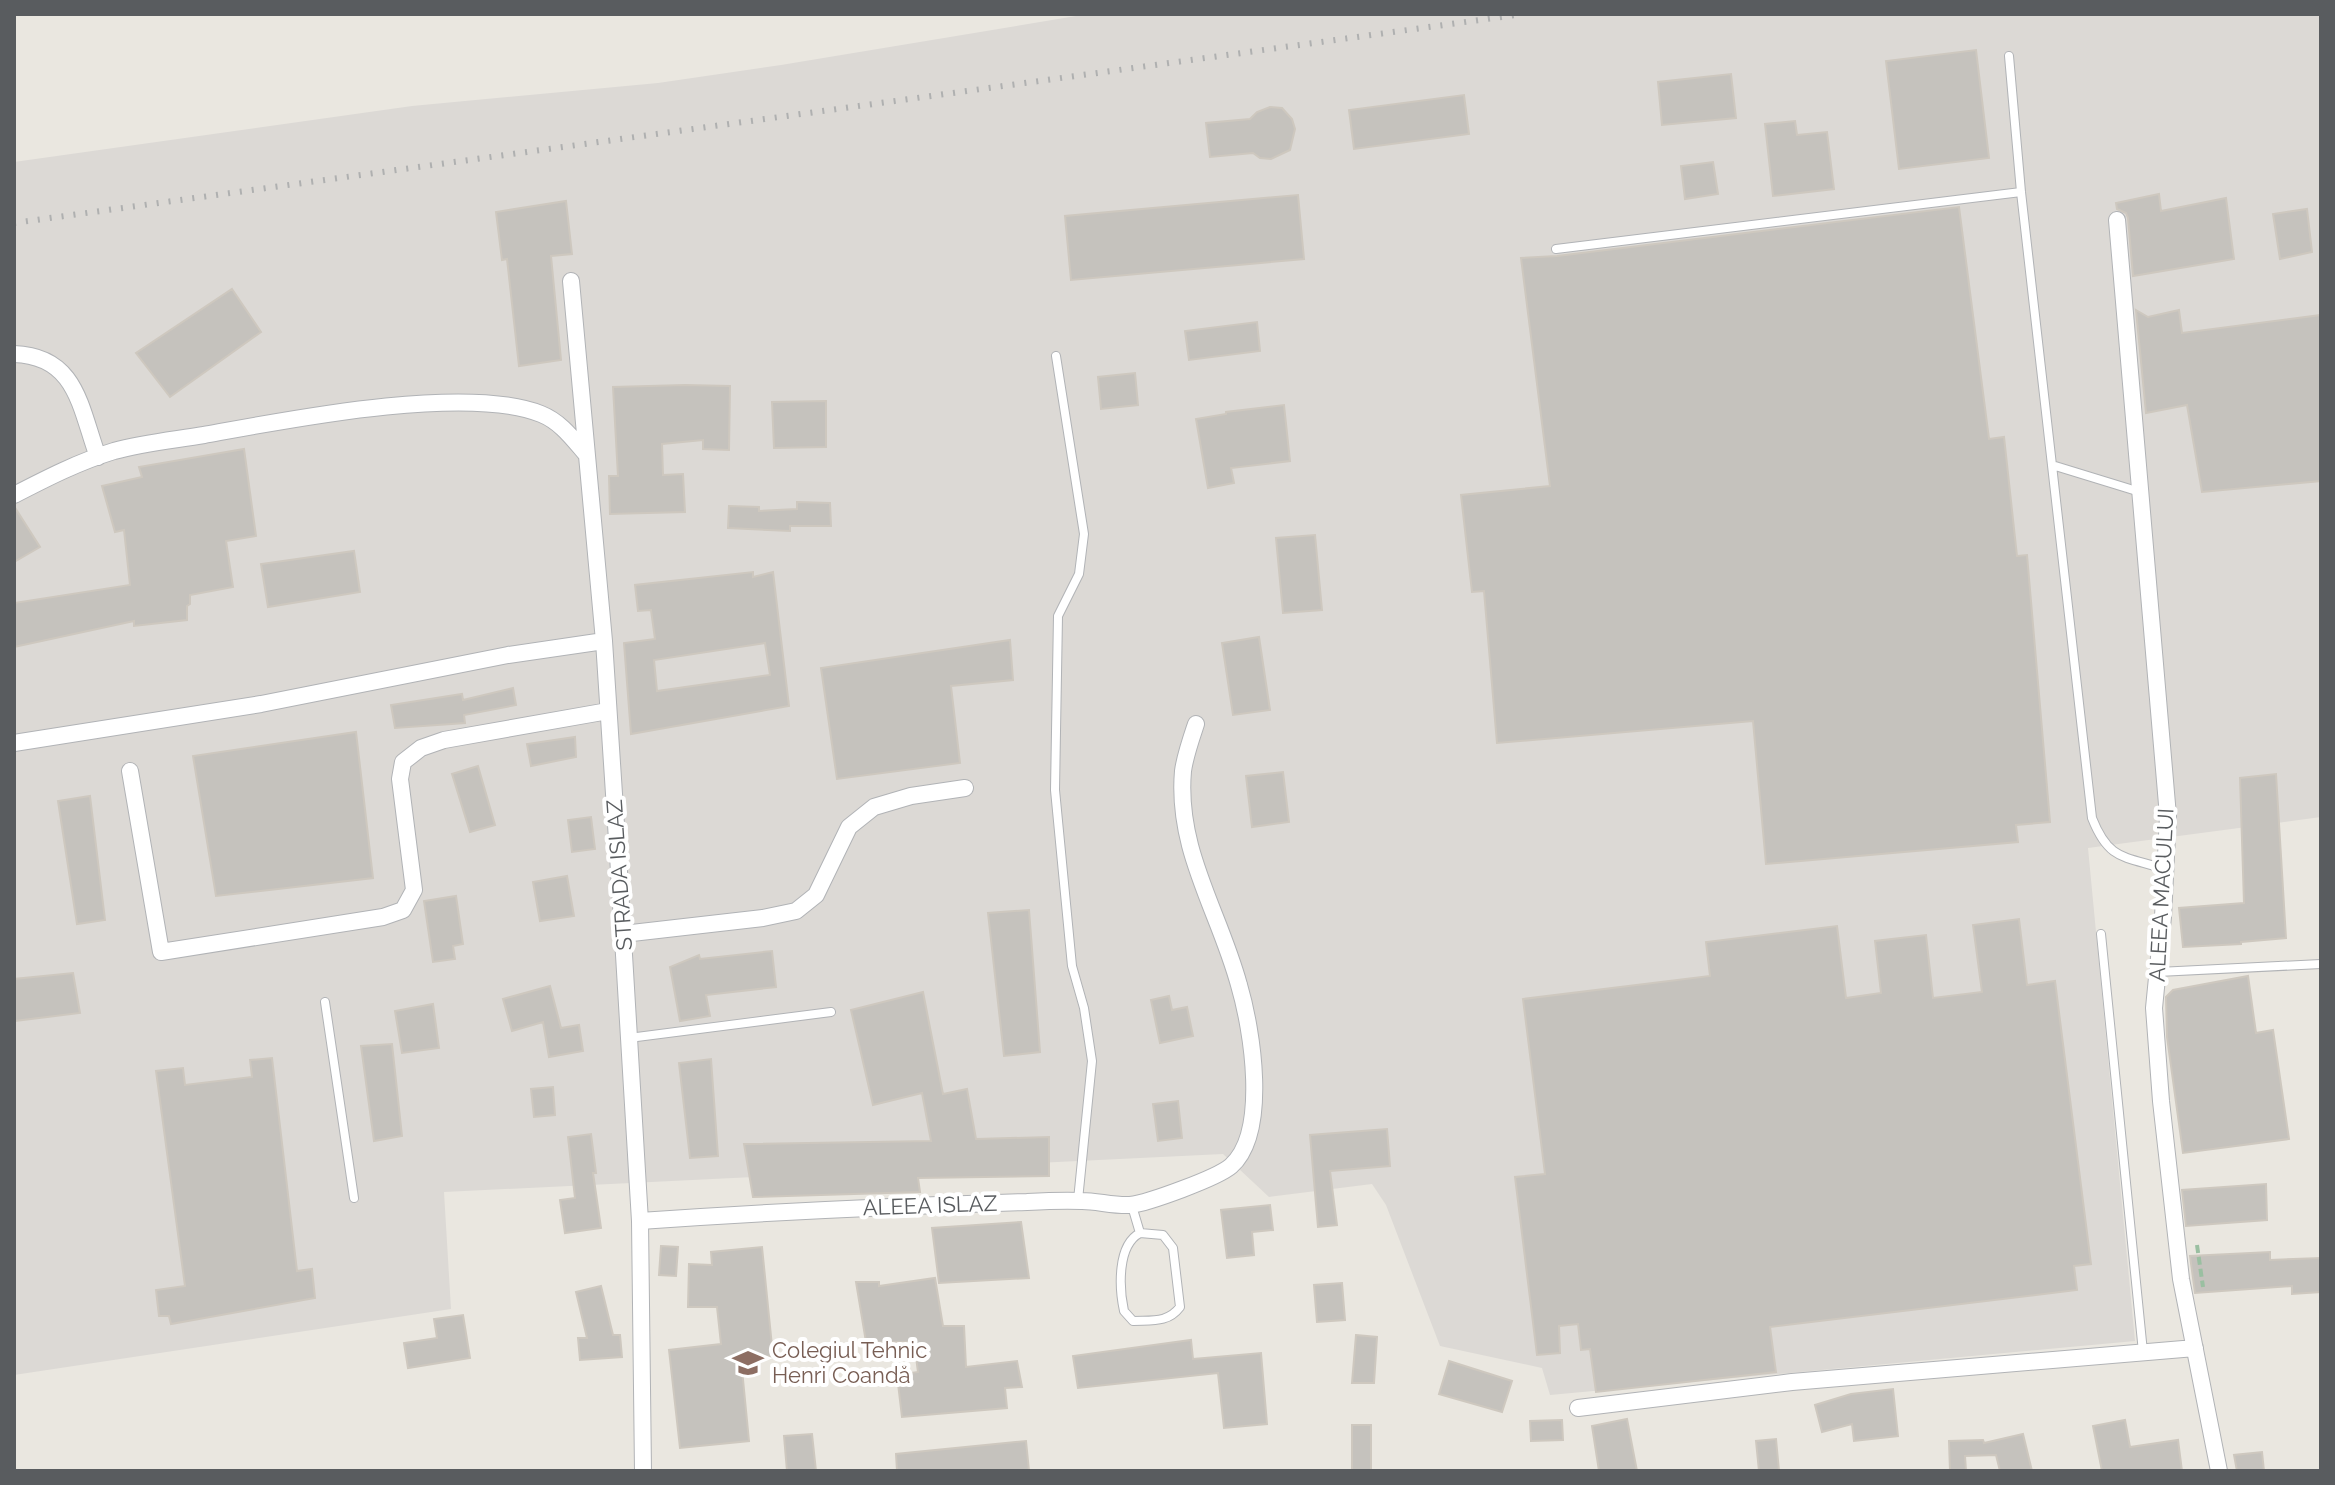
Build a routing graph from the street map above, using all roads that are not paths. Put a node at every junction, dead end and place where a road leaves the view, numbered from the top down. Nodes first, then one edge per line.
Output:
1 (2009, 56) dead end
2 (2021, 192) junction
3 (2117, 220) dead end
4 (1556, 249) dead end
5 (571, 281) dead end
6 (14, 354) edge
7 (1056, 356) dead end
8 (587, 455) junction
9 (98, 457) junction
10 (2052, 465) junction
11 (2140, 492) junction
12 (14, 495) edge
13 (604, 641) junction
14 (608, 711) junction
15 (1196, 724) dead end
16 (14, 743) edge
17 (130, 771) dead end
18 (965, 788) dead end
19 (2165, 869) junction
20 (623, 934) junction
21 (2101, 934) dead end
22 (2321, 964) edge
23 (2158, 972) junction
24 (325, 1002) dead end
25 (831, 1012) dead end
26 (629, 1038) junction
27 (354, 1198) dead end
28 (1078, 1200) junction
29 (1131, 1205) junction
30 (640, 1221) junction
31 (1140, 1233) junction
32 (2195, 1348) junction
33 (2143, 1353) junction
34 (1578, 1408) dead end
35 (643, 1471) edge
36 (2219, 1471) edge

1 - 2 lane
2 - 4 lane
2 - 10 lane
3 - 11 street, ALEEA MACULUI
5 - 8 street, STRADA ISLAZ
6 - 9 street
7 - 28 lane
8 - 9 street
8 - 13 street, STRADA ISLAZ
9 - 12 street
10 - 11 lane
10 - 19 lane
11 - 19 street, ALEEA MACULUI
13 - 14 street, STRADA ISLAZ
13 - 16 street
14 - 17 street
14 - 20 street, STRADA ISLAZ
15 - 29 street, ALEEA ISLAZ
18 - 20 street
19 - 23 street, ALEEA MACULUI
20 - 26 street, STRADA ISLAZ
21 - 33 lane
22 - 23 lane
23 - 32 street, ALEEA MACULUI
24 - 27 lane
25 - 26 lane
26 - 30 street, STRADA ISLAZ
28 - 29 street, ALEEA ISLAZ
28 - 30 street, ALEEA ISLAZ
29 - 31 lane
30 - 35 street, STRADA ISLAZ
31 - 31 lane
32 - 33 street
32 - 36 street, ALEEA MACULUI
33 - 34 street

